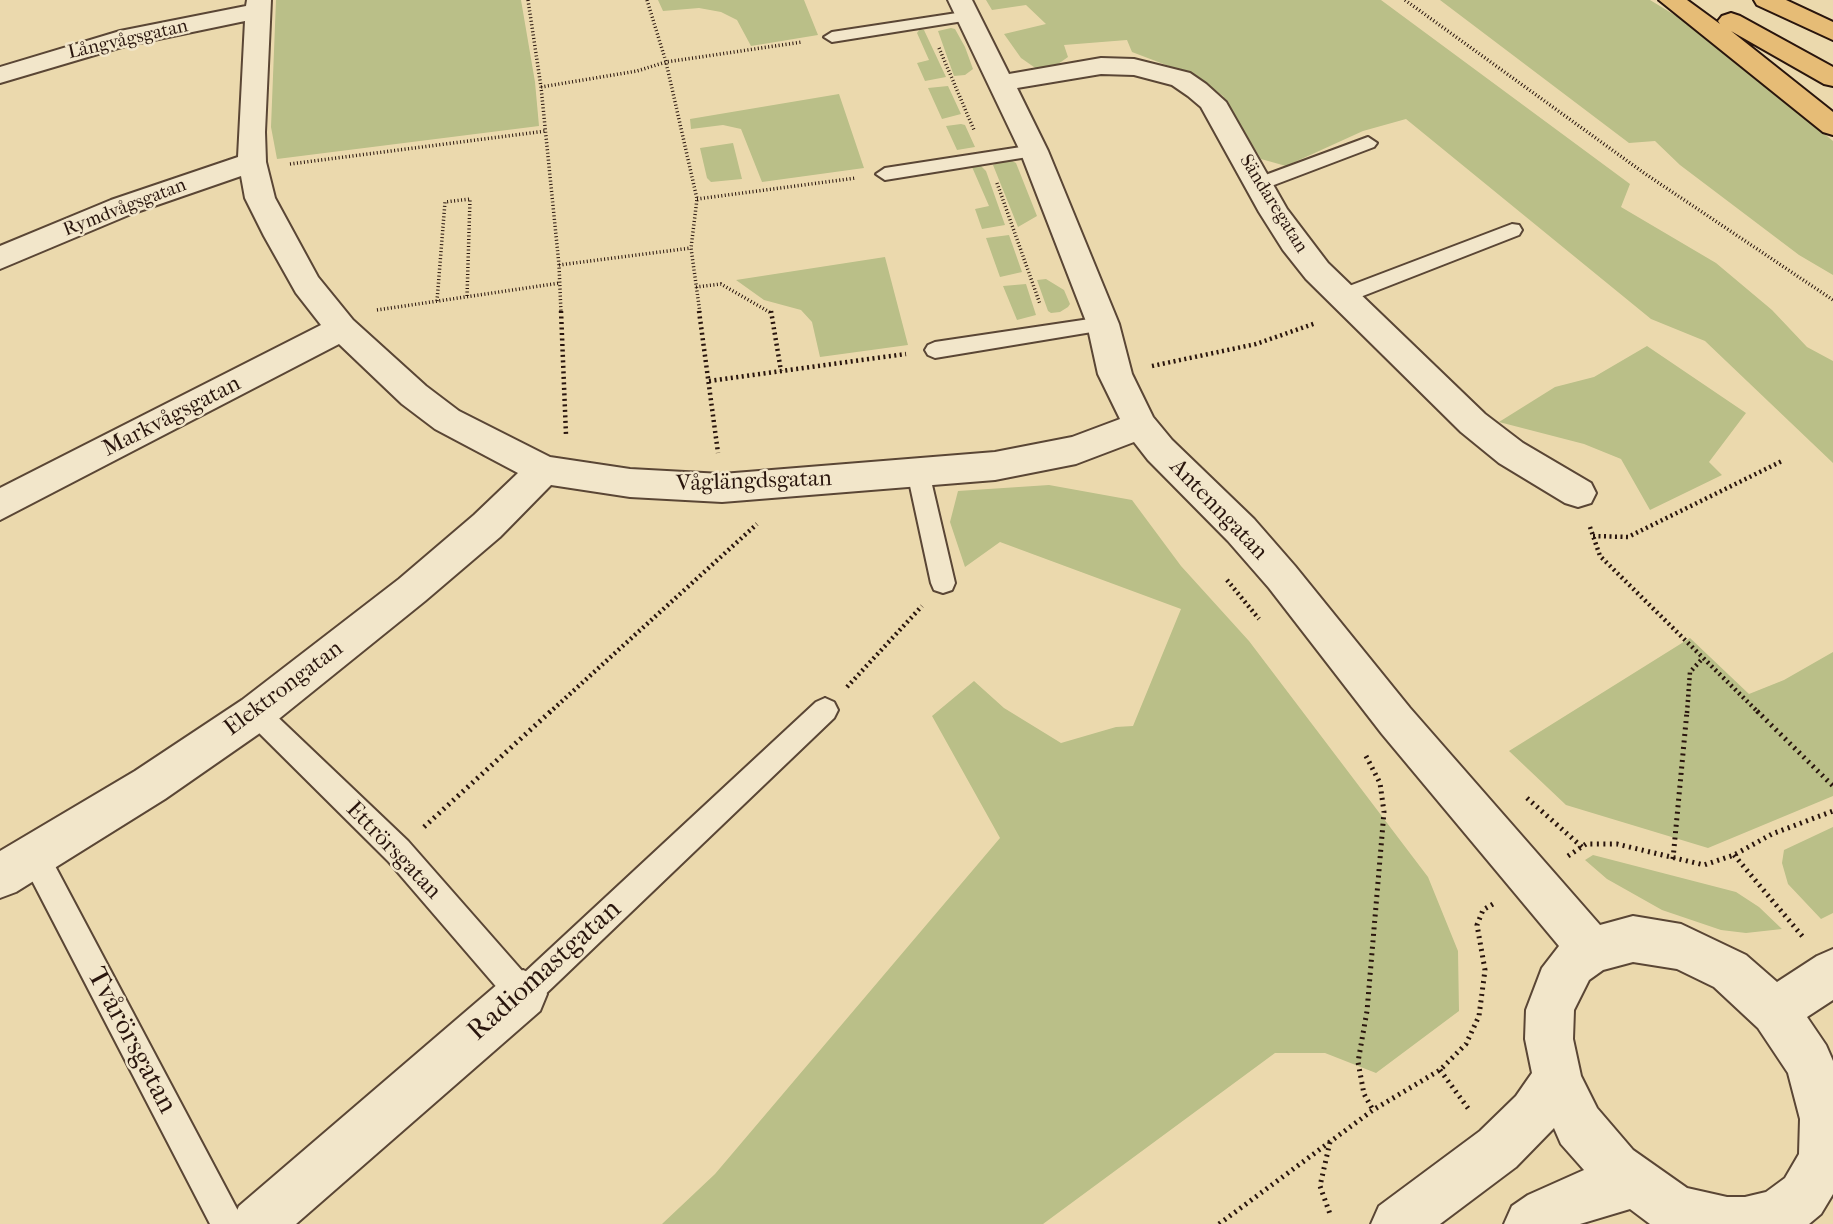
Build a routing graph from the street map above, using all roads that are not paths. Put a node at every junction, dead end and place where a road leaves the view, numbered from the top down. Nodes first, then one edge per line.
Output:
1 (1671, 0) edge
2 (1690, 0) edge
3 (1736, 0) edge
4 (1766, 0) edge
5 (259, 6) edge
6 (965, 8) edge
7 (1833, 32) edge
8 (832, 37) road end
9 (1833, 51) edge
10 (0, 75) edge
11 (1833, 78) edge
12 (1001, 83) junction
13 (1833, 126) edge
14 (1368, 143) dead end
15 (1034, 151) junction
16 (252, 165) junction
17 (885, 174) road end
18 (1259, 184) junction
19 (1512, 230) dead end
20 (0, 258) edge
21 (1350, 302) junction
22 (1102, 324) junction
23 (342, 328) junction
24 (935, 349) road end
25 (1140, 425) junction
26 (544, 470) junction
27 (918, 472) junction
28 (1578, 493) road end
29 (0, 505) edge
30 (943, 583) road end
31 (825, 710) road end
32 (256, 713) junction
33 (35, 858) junction
34 (0, 876) edge
35 (1592, 950) junction
36 (1819, 956) edge
37 (523, 994) junction
38 (1775, 1011) junction
39 (1557, 1078) junction
40 (1633, 1183) junction
41 (228, 1224) edge
42 (257, 1224) edge
43 (1397, 1224) edge
44 (1530, 1224) edge

1 - 13 main road
2 - 11 main road
3 - 9 main road
4 - 7 main road
5 - 10 street, Långvågsgatan
5 - 16 street, Våglängdsgatan
6 - 8 lane
6 - 12 street, Antenngatan
12 - 15 street, Antenngatan
12 - 18 street, Sändaregatan
14 - 18 lane
15 - 17 lane
15 - 22 street, Antenngatan
16 - 20 street, Rymdvågsgatan
16 - 23 street, Våglängdsgatan
18 - 21 street, Sändaregatan
19 - 21 lane
21 - 28 street, Sändaregatan
22 - 24 lane
22 - 25 street, Antenngatan
23 - 26 street, Våglängdsgatan
23 - 29 street, Markvågsgatan
25 - 27 street, Våglängdsgatan
25 - 35 street, Antenngatan
26 - 27 street, Våglängdsgatan
26 - 32 street, Elektrongatan
27 - 30 lane
31 - 37 lane, Radiomastgatan
32 - 33 street, Elektrongatan
32 - 37 lane, Ettrörsgatan
33 - 34 street, Elektrongatan
33 - 41 lane, Tvårörsgatan
35 - 38 street
35 - 39 street
36 - 38 street
37 - 42 street, Radiomastgatan
38 - 40 street
39 - 40 street
39 - 43 street
40 - 44 street

